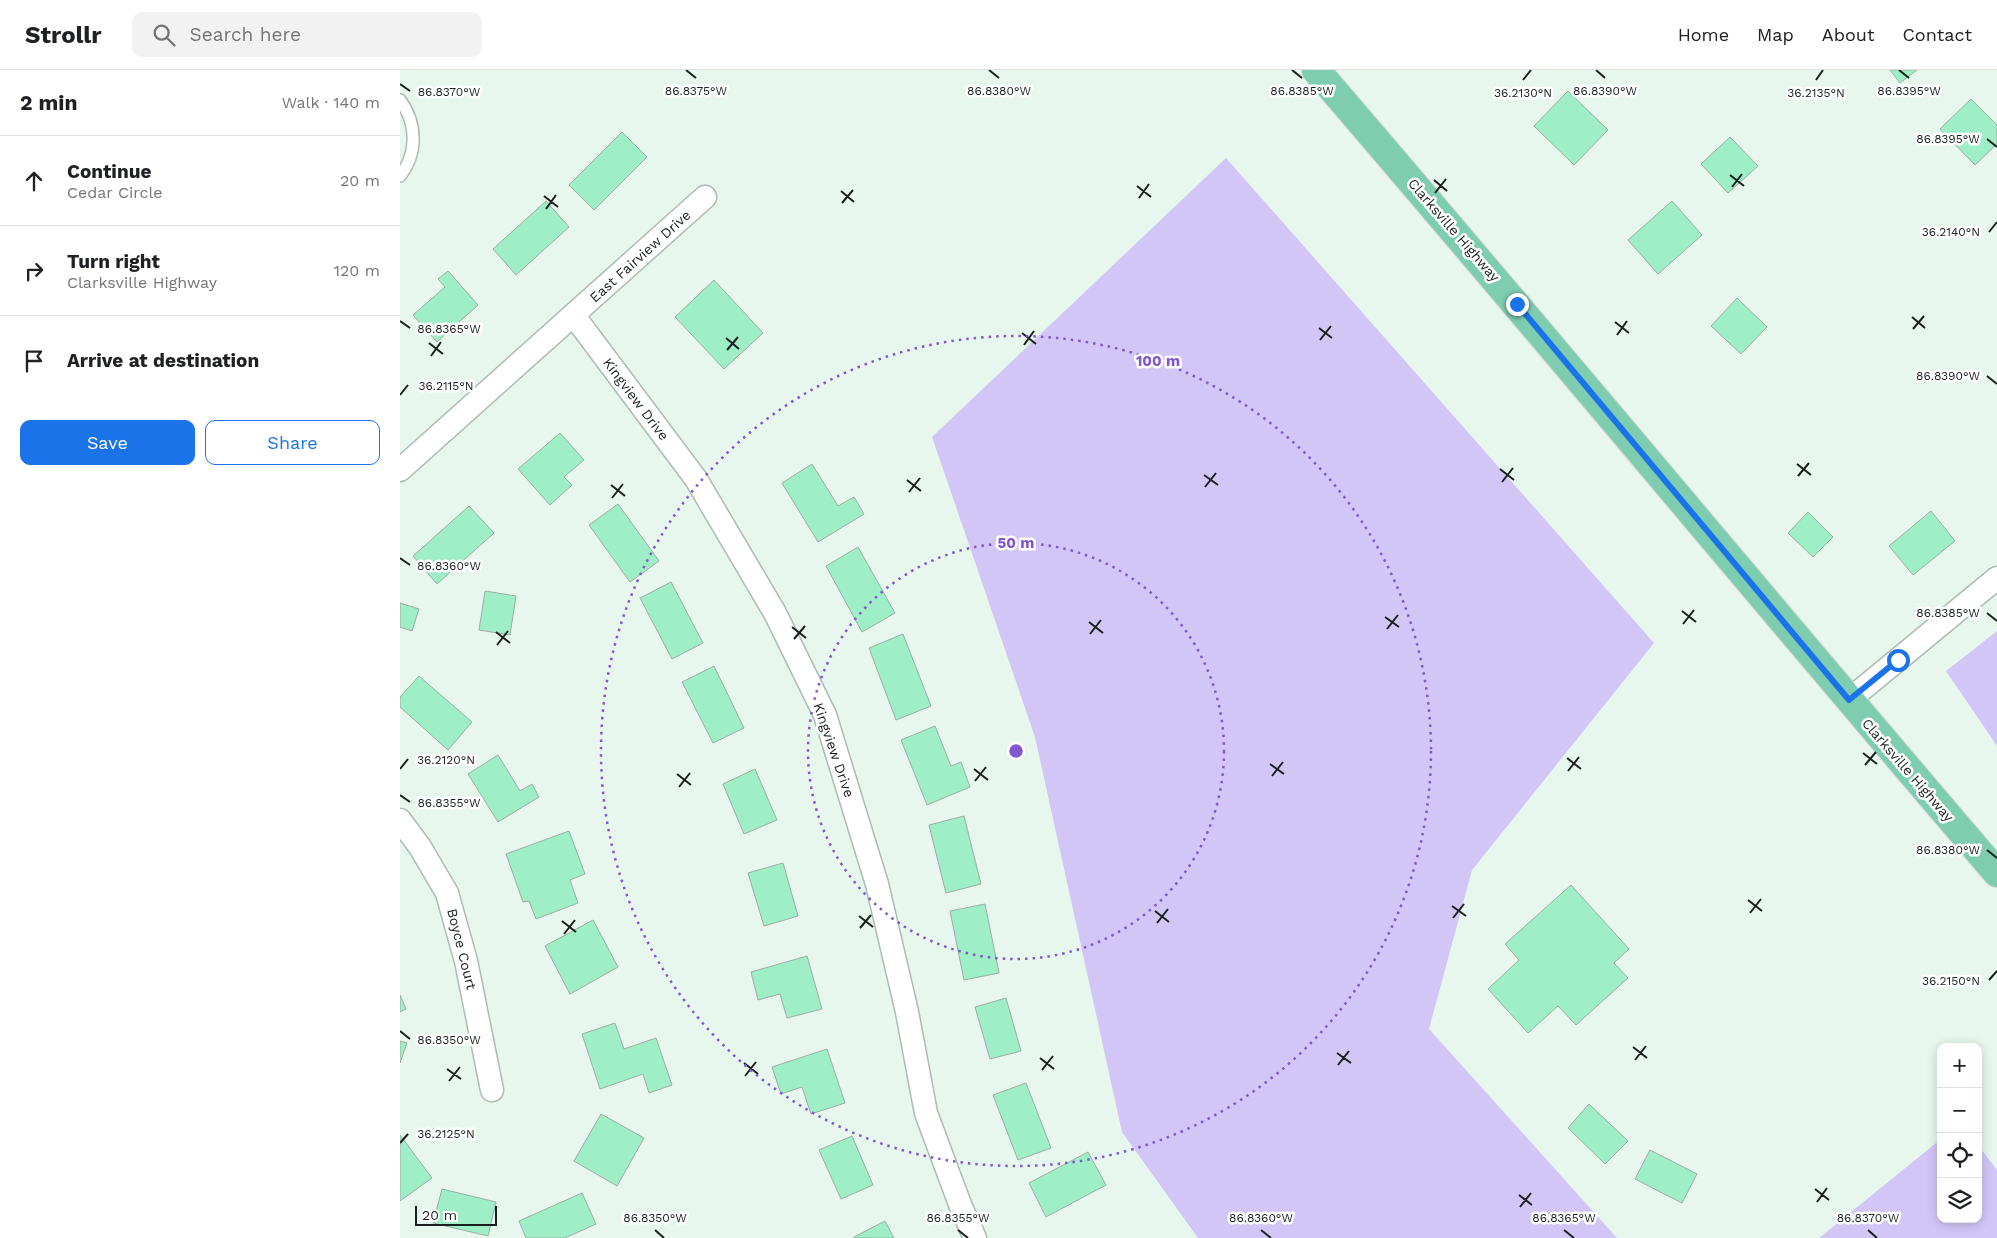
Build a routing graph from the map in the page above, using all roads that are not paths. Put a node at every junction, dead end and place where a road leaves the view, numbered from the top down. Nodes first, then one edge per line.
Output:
1 (1316, 70) edge
2 (400, 100) edge
3 (400, 176) edge
4 (705, 197) dead end
5 (574, 316) junction
6 (400, 470) edge
7 (1997, 578) edge
8 (1849, 700) junction
9 (400, 820) edge
10 (1997, 873) edge
11 (492, 1090) dead end
12 (975, 1238) edge

1 - 8 main road, Clarksville Highway
2 - 3 lane
4 - 5 street, East Fairview Drive
5 - 6 street, East Fairview Drive
5 - 12 street, Kingview Drive
7 - 8 street
8 - 10 main road, Clarksville Highway
9 - 11 street, Boyce Court

